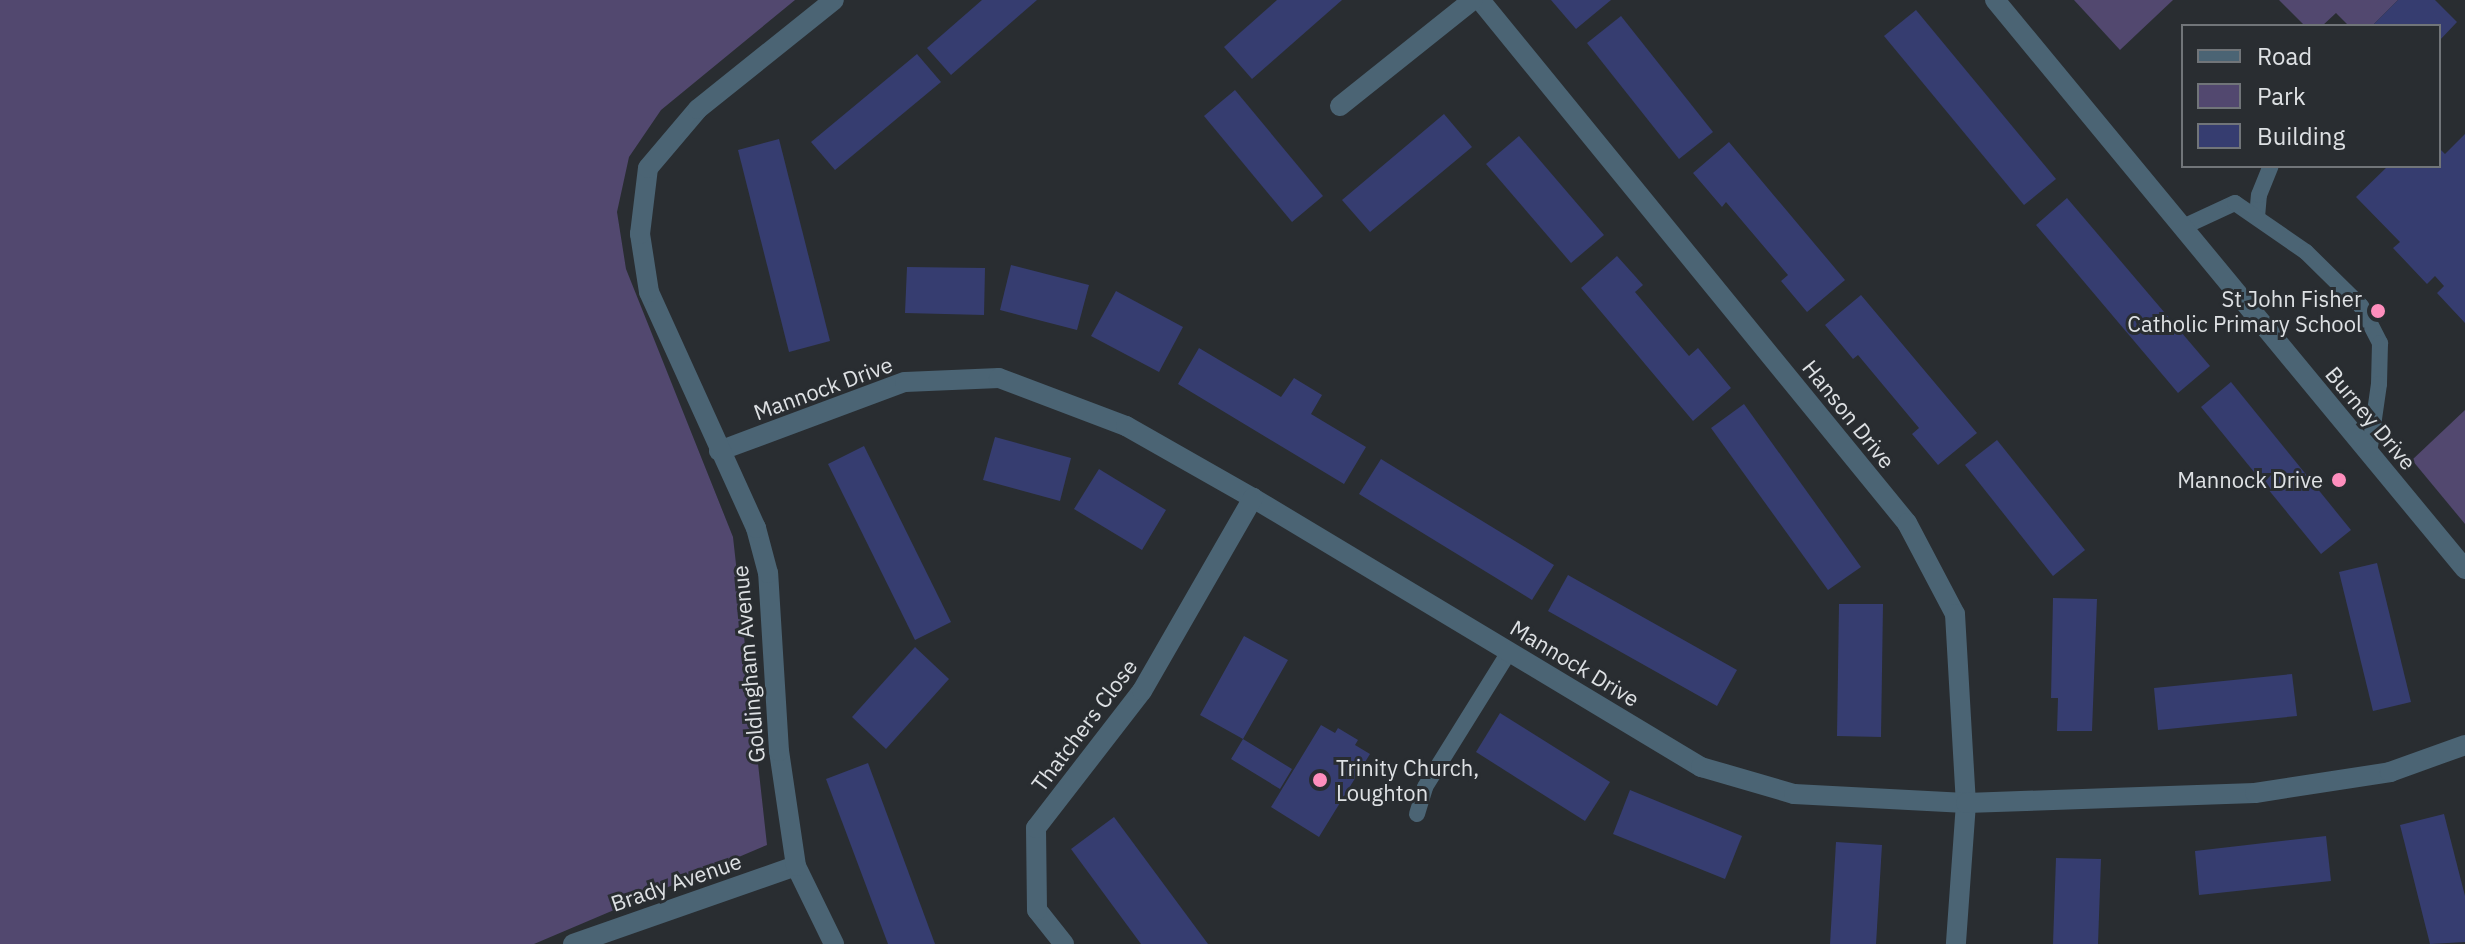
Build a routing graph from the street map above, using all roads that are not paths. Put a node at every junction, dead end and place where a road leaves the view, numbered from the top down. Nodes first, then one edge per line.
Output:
1 (834, 0) edge
2 (1473, 0) edge
3 (1480, 0) edge
4 (1995, 0) edge
5 (1340, 106) dead end
6 (2270, 168) edge
7 (2257, 217) junction
8 (2183, 227) junction
9 (719, 451) junction
10 (2369, 453) junction
11 (1253, 498) junction
12 (2465, 569) edge
13 (1509, 652) junction
14 (2465, 745) edge
15 (1966, 803) junction
16 (1417, 814) dead end
17 (796, 866) junction
18 (573, 944) edge
19 (834, 944) edge
20 (1064, 944) edge
21 (1956, 944) edge

1 - 9 street, Goldingham Avenue
2 - 5 street
3 - 15 street, Hanson Drive
4 - 8 street, Burney Drive
6 - 7 lane
7 - 8 lane
7 - 10 lane
8 - 10 street, Burney Drive
9 - 11 street, Mannock Drive
9 - 17 street, Goldingham Avenue
10 - 12 street, Burney Drive
11 - 13 street, Mannock Drive
11 - 20 street, Thatchers Close
13 - 15 street, Mannock Drive
13 - 16 lane
14 - 15 street, Mannock Drive
15 - 21 street, Hanson Drive
17 - 18 street, Brady Avenue
17 - 19 street, Goldingham Avenue

